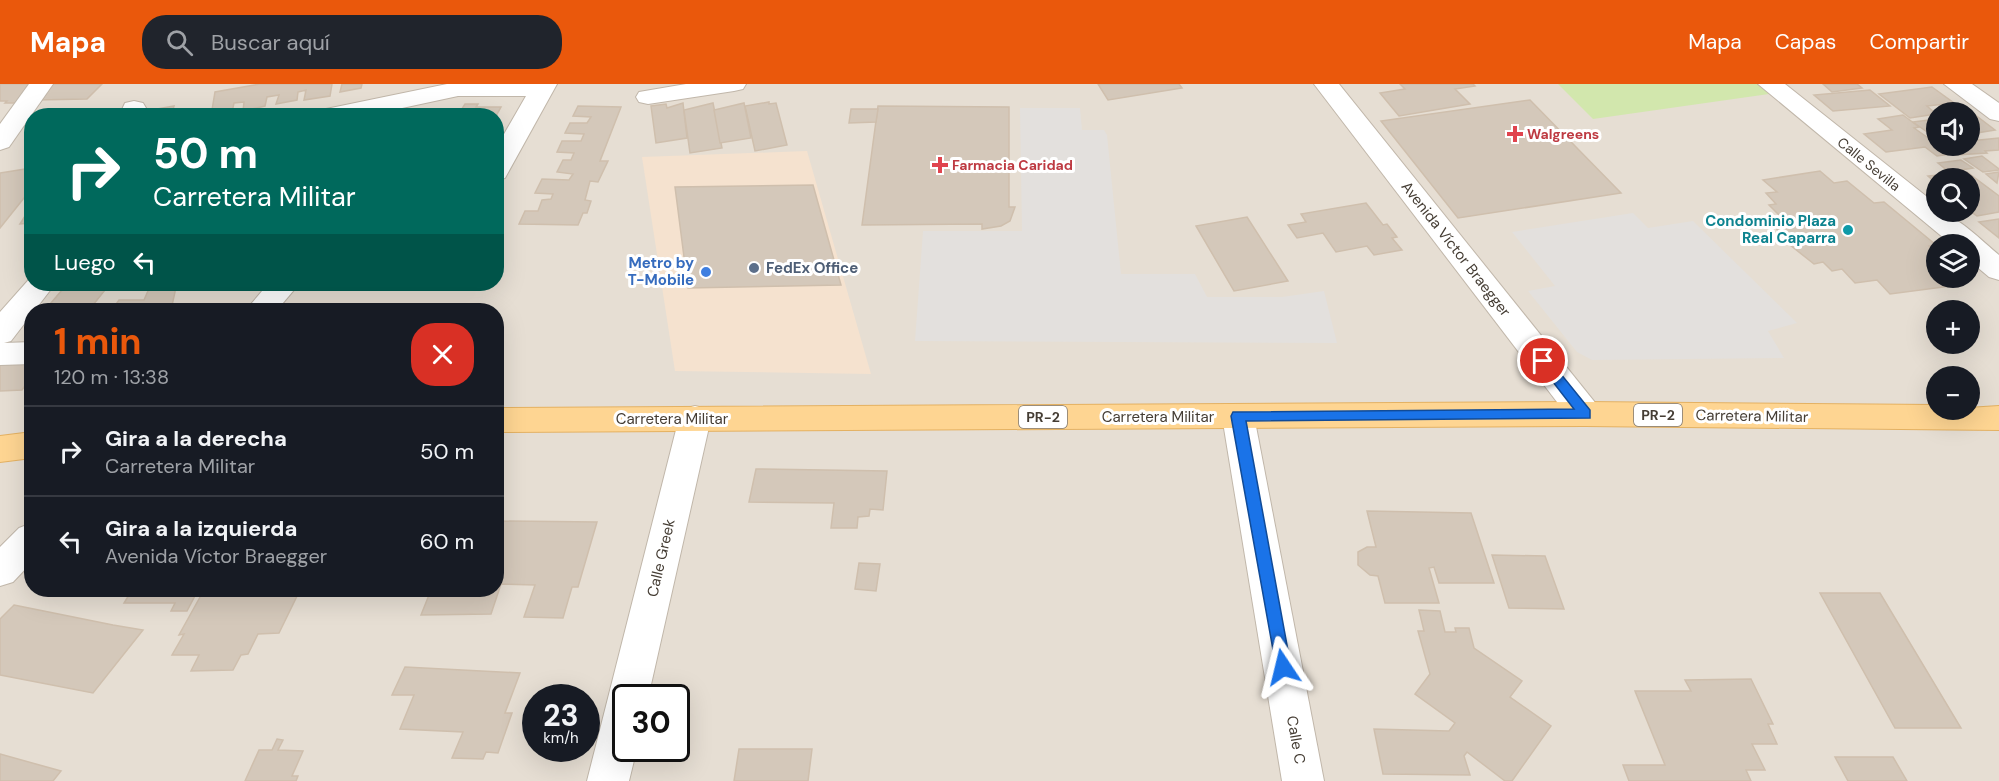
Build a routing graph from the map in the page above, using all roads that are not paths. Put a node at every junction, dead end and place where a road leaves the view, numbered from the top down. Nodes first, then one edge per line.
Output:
1 (41, 84) edge
2 (734, 84) edge
3 (1326, 84) edge
4 (1770, 84) edge
5 (1956, 84) edge
6 (544, 86) edge
7 (648, 97) dead end
8 (24, 108) edge
9 (24, 108) edge
10 (365, 108) edge
11 (1999, 114) edge
12 (0, 142) edge
13 (504, 158) edge
14 (1955, 234) edge
15 (1980, 254) edge
16 (1999, 270) edge
17 (34, 291) edge
18 (278, 291) edge
19 (24, 303) edge
20 (267, 303) edge
21 (24, 304) edge
22 (0, 333) edge
23 (0, 354) edge
24 (24, 354) edge
25 (1585, 414) junction
26 (1238, 416) junction
27 (694, 418) junction
28 (1999, 418) edge
29 (504, 420) edge
30 (24, 446) edge
31 (0, 449) edge
32 (24, 546) edge
33 (0, 571) edge
34 (631, 684) edge
35 (613, 762) edge
36 (608, 781) edge
37 (1303, 781) edge

1 - 9 street
2 - 7 street
3 - 25 street, Avenida Víctor Braegger
4 - 14 street, Calle Sevilla
5 - 11 street
6 - 10 street
6 - 13 street
8 - 12 street
15 - 16 street, Calle Sevilla
17 - 19 street
18 - 20 street
21 - 22 street
23 - 24 street
25 - 26 main road, Carretera Militar / PR-2
25 - 28 main road, Carretera Militar / PR-2
26 - 27 main road, Carretera Militar / PR-2
26 - 37 street, Calle C
27 - 29 main road, Carretera Militar / PR-2
27 - 34 street, Calle Greek
30 - 31 main road
32 - 33 street
35 - 36 street

